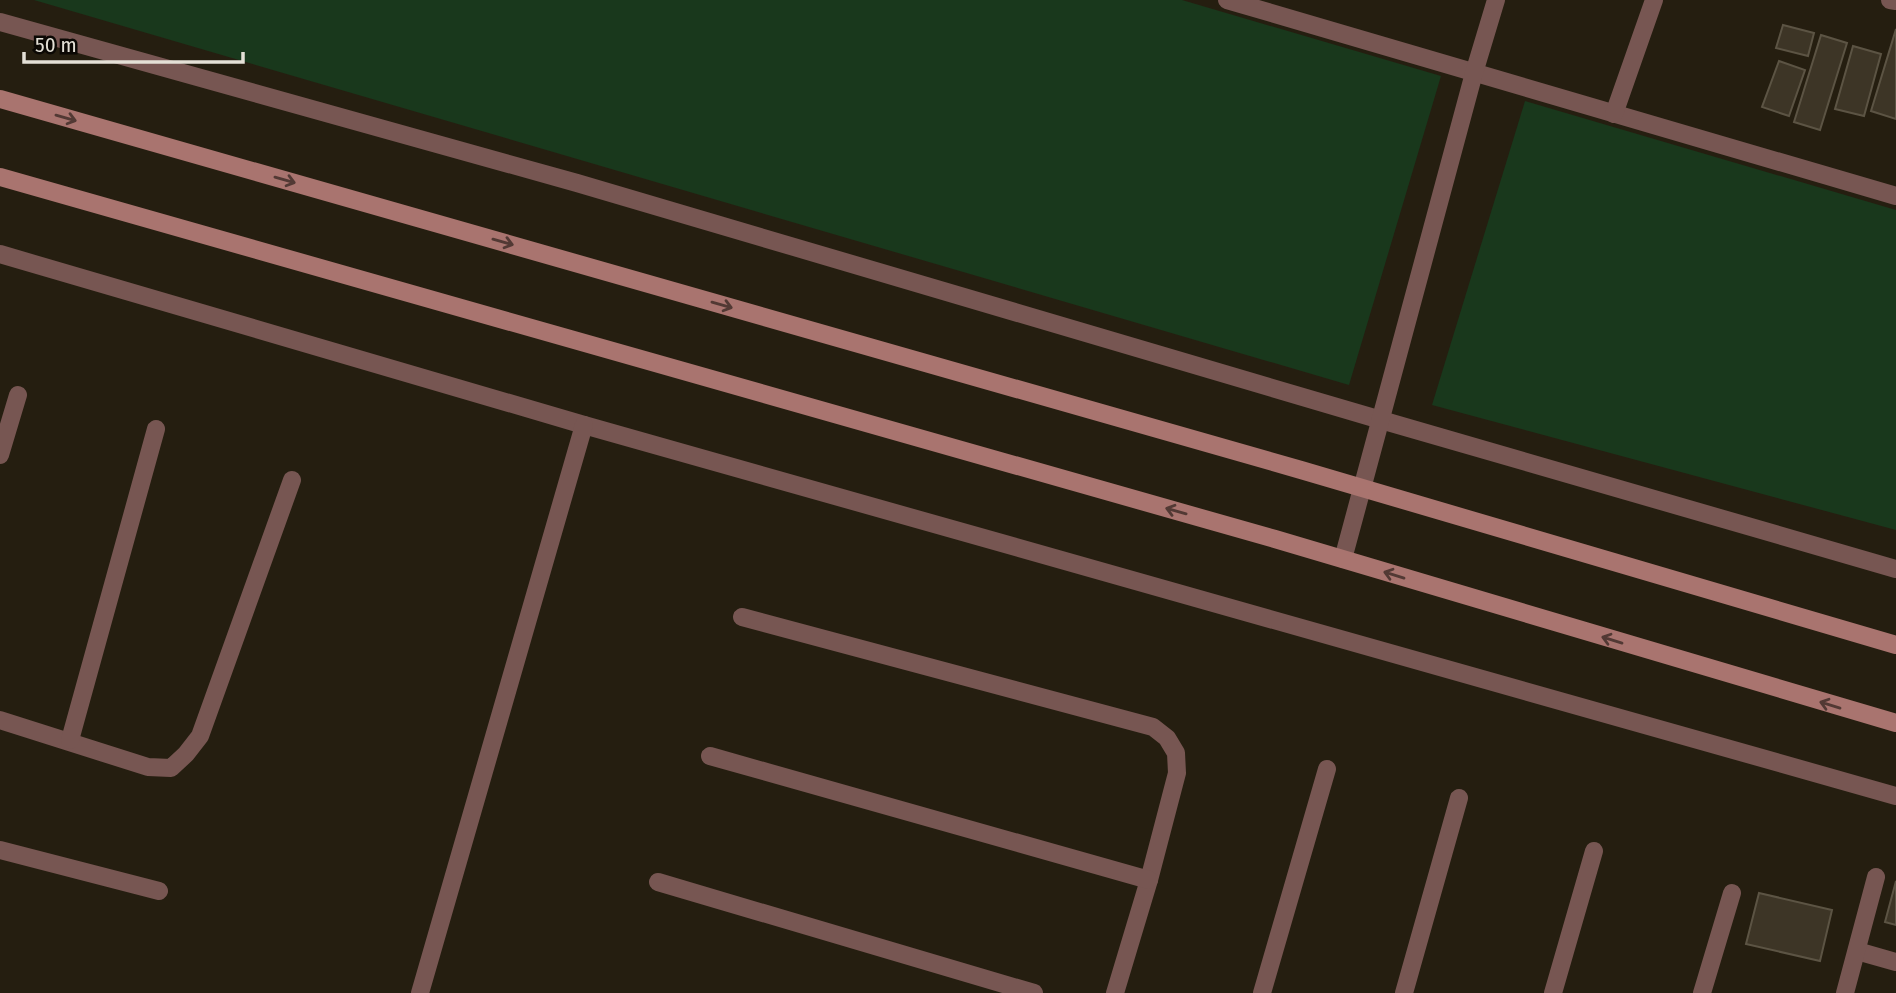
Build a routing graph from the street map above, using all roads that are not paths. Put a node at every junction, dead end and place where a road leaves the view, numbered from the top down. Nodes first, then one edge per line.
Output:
1 (1227, 0) edge
2 (1496, 0) edge
3 (1654, 0) edge
4 (1890, 0) edge
5 (1896, 1) edge
6 (0, 22) edge
7 (1474, 74) junction
8 (0, 99) edge
9 (1614, 114) junction
10 (0, 177) edge
11 (1896, 196) edge
12 (0, 254) edge
13 (18, 395) dead end
14 (1381, 420) junction
15 (584, 425) junction
16 (156, 429) dead end
17 (0, 455) edge
18 (292, 480) dead end
19 (1363, 488) junction
20 (1343, 559) junction
21 (1896, 569) edge
22 (742, 617) dead end
23 (1896, 645) edge
24 (0, 720) edge
25 (1896, 723) edge
26 (70, 740) junction
27 (710, 756) dead end
28 (1327, 769) dead end
29 (1896, 796) edge
30 (1459, 798) dead end
31 (0, 850) edge
32 (1594, 851) dead end
33 (1876, 877) dead end
34 (1149, 880) junction
35 (658, 882) dead end
36 (159, 891) dead end
37 (1731, 893) dead end
38 (1857, 951) junction
39 (1896, 962) edge
40 (422, 992) edge
41 (1034, 993) edge
42 (1115, 993) edge
43 (1262, 993) edge
44 (1404, 993) edge
45 (1553, 993) edge
46 (1702, 993) edge
47 (1845, 993) edge

1 - 7 street
2 - 7 street
3 - 9 street
4 - 5 street
6 - 14 street
7 - 9 street
7 - 14 street
8 -> 19 street
9 - 11 street
20 -> 10 street
12 - 15 street
13 - 17 street
14 - 19 street
14 - 21 street
15 - 29 street
15 - 40 street
16 - 26 street
18 - 26 street
19 - 20 street
19 - 23 street
25 -> 20 street
22 - 34 street
24 - 26 street
27 - 34 street
28 - 43 street
30 - 44 street
31 - 36 street
32 - 45 street
33 - 38 street
34 - 42 street
35 - 41 street
37 - 46 street
38 - 39 street
38 - 47 street

